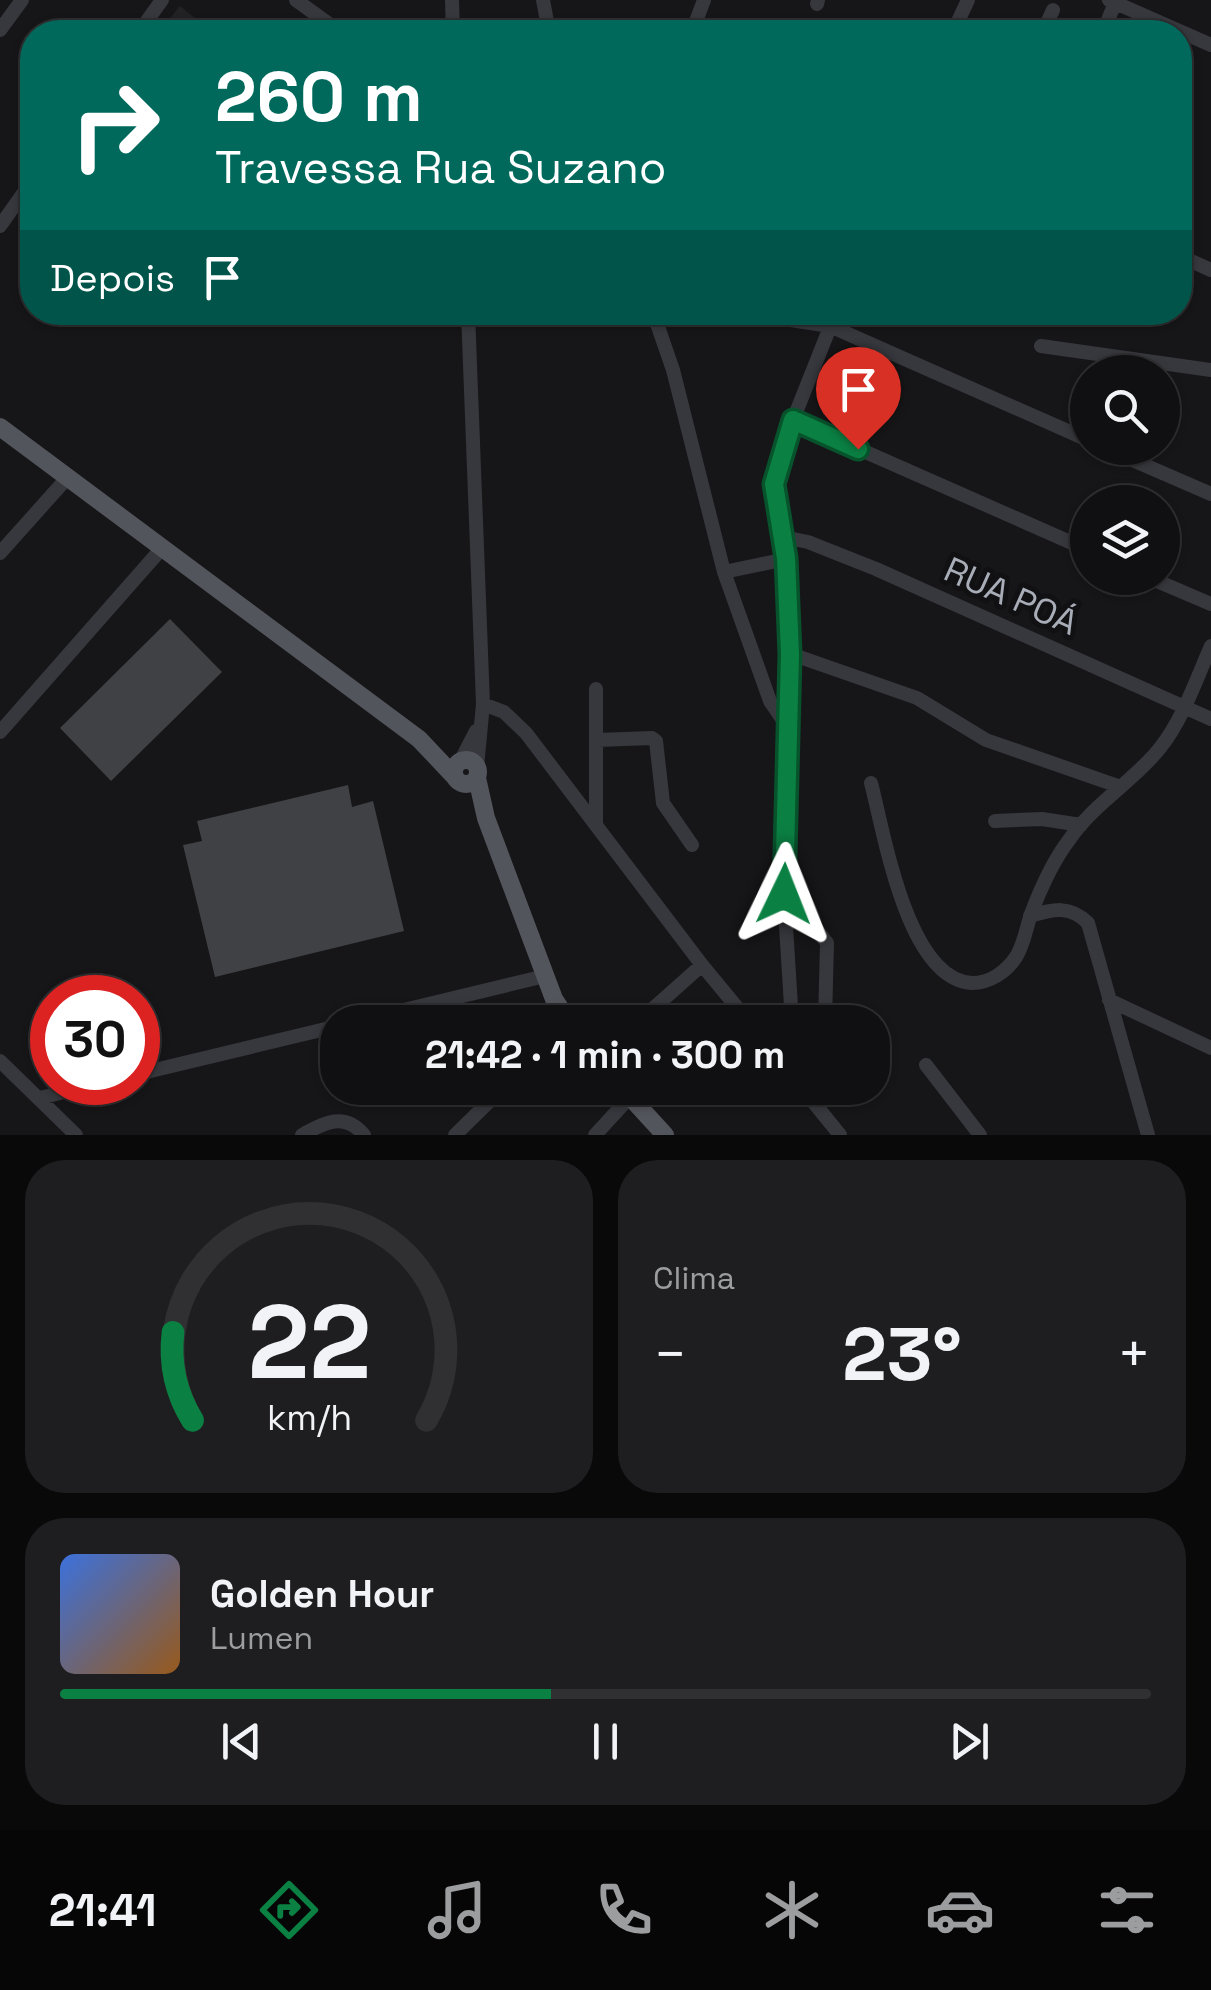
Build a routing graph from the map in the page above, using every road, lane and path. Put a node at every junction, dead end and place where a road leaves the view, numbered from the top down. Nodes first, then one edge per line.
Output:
1 (22, 0) edge
2 (296, 0) edge
3 (1112, 1) edge
4 (1052, 10) dead end
5 (324, 20) edge
6 (1047, 20) edge
7 (1155, 20) edge
8 (0, 30) edge
9 (20, 198) edge
10 (0, 226) edge
11 (468, 325) edge
12 (657, 325) edge
13 (831, 325) edge
14 (846, 325) edge
15 (1041, 346) dead end
16 (1211, 370) edge
17 (793, 420) junction
18 (0, 427) edge
19 (1070, 431) edge
20 (1144, 465) edge
21 (68, 476) junction
22 (1211, 494) edge
23 (783, 537) junction
24 (1070, 542) edge
25 (162, 547) junction
26 (0, 553) edge
27 (786, 558) junction
28 (724, 572) junction
29 (1180, 591) edge
30 (1211, 604) edge
31 (1211, 646) edge
32 (790, 654) junction
33 (596, 688) dead end
34 (483, 704) junction
35 (1184, 707) junction
36 (1211, 718) edge
37 (787, 726) junction
38 (0, 732) edge
39 (597, 740) junction
40 (465, 770) junction
41 (870, 782) dead end
42 (1118, 786) junction
43 (996, 821) dead end
44 (596, 824) junction
45 (1081, 825) junction
46 (692, 845) dead end
47 (1030, 916) junction
48 (786, 918) junction
49 (702, 965) junction
50 (545, 976) junction
51 (1109, 1000) junction
52 (425, 1005) edge
53 (558, 1005) edge
54 (657, 1005) edge
55 (736, 1005) edge
56 (791, 1005) edge
57 (825, 1005) edge
58 (320, 1030) edge
59 (1211, 1048) edge
60 (0, 1061) edge
61 (926, 1064) dead end
62 (160, 1069) edge
63 (30, 1089) edge
64 (47, 1105) edge
65 (486, 1105) edge
66 (617, 1105) edge
67 (638, 1105) edge
68 (816, 1105) edge
69 (76, 1135) edge
70 (302, 1135) edge
71 (364, 1135) edge
72 (455, 1135) edge
73 (595, 1135) edge
74 (665, 1135) edge
75 (840, 1135) edge
76 (980, 1135) edge
77 (1148, 1135) edge

1 - 8 street
2 - 5 street
3 - 7 street
4 - 6 street
9 - 10 street
11 - 34 street
12 - 28 street
13 - 17 street
14 - 19 street
15 - 16 street
17 - 23 street
17 - 24 street
18 - 21 main road
20 - 22 street
21 - 25 main road
21 - 26 street
23 - 27 street
23 - 35 street, RUA POÁ
25 - 38 street
25 - 40 main road
27 - 28 street
27 - 32 street
28 - 37 street
29 - 30 street
31 - 35 street
32 - 37 street
32 - 42 street
33 - 39 street
34 - 40 street
34 - 44 street
35 - 36 street, RUA POÁ
35 - 42 street
37 - 48 street
39 - 44 street
39 - 46 street
40 - 50 main road
41 - 47 street
42 - 45 street
43 - 45 street
44 - 49 street
45 - 47 street
47 - 51 street
48 - 56 street
48 - 57 street
49 - 54 street
49 - 55 street
50 - 52 street
50 - 53 main road
51 - 59 street
51 - 77 street
58 - 62 street
60 - 63 street
61 - 76 street
64 - 69 street
65 - 72 street
66 - 73 street
67 - 74 main road
68 - 75 street
70 - 71 street

